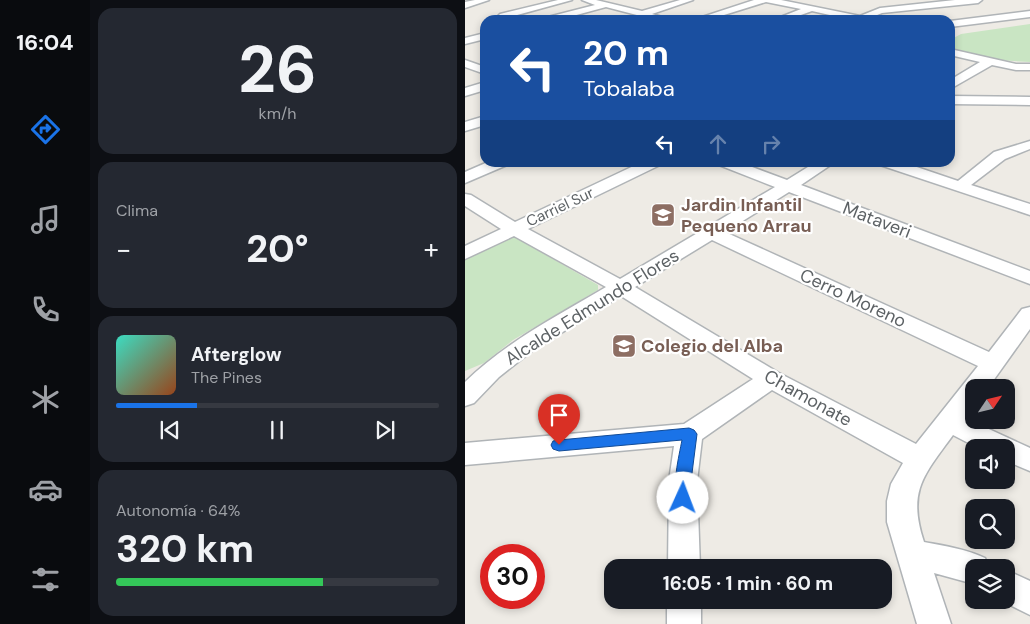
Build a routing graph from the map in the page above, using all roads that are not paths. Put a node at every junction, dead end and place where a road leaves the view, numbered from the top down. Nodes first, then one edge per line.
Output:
1 (485, 0) edge
2 (570, 0) edge
3 (586, 0) edge
4 (624, 0) edge
5 (685, 0) edge
6 (763, 0) edge
7 (769, 0) edge
8 (977, 0) edge
9 (471, 2) edge
10 (827, 3) dead end
11 (518, 4) dead end
12 (605, 5) junction
13 (534, 8) junction
14 (811, 9) junction
15 (1028, 10) edge
16 (641, 14) junction
17 (507, 15) edge
18 (566, 15) edge
19 (637, 15) edge
20 (645, 15) edge
21 (714, 15) edge
22 (793, 15) edge
23 (839, 15) edge
24 (872, 15) edge
25 (955, 23) edge
26 (480, 37) edge
27 (465, 41) edge
28 (955, 53) edge
29 (478, 58) dead end
30 (990, 61) junction
31 (465, 62) edge
32 (1016, 67) junction
33 (1030, 67) edge
34 (480, 69) edge
35 (1024, 79) dead end
36 (955, 80) edge
37 (480, 88) edge
38 (465, 92) edge
39 (955, 100) edge
40 (1030, 101) edge
41 (480, 122) edge
42 (465, 127) edge
43 (1030, 145) edge
44 (490, 167) edge
45 (644, 167) edge
46 (737, 167) edge
47 (821, 167) edge
48 (900, 167) edge
49 (465, 178) edge
50 (789, 187) junction
51 (960, 187) junction
52 (465, 199) edge
53 (1030, 210) edge
54 (514, 229) junction
55 (712, 233) junction
56 (465, 252) edge
57 (1030, 278) edge
58 (622, 288) junction
59 (1030, 314) edge
60 (993, 363) junction
61 (771, 379) junction
62 (981, 379) edge
63 (469, 387) edge
64 (965, 400) edge
65 (949, 422) junction
66 (689, 434) junction
67 (986, 439) edge
68 (1015, 453) edge
69 (465, 454) edge
70 (919, 459) junction
71 (1030, 460) edge
72 (912, 554) junction
73 (684, 559) edge
74 (965, 565) edge
75 (1015, 591) edge
76 (1030, 599) edge
77 (684, 609) edge
78 (684, 624) edge
79 (934, 624) edge

1 - 9 street
2 - 13 street
3 - 12 street
4 - 12 street
5 - 16 street
6 - 21 street
7 - 14 street
8 - 24 street
10 - 14 street
11 - 13 street
12 - 16 street
12 - 18 street
13 - 17 street
14 - 22 street
14 - 23 street
15 - 25 street
16 - 19 street
16 - 20 street
26 - 27 street
28 - 30 street
29 - 31 street
30 - 32 street
30 - 36 street
31 - 34 street
32 - 33 street
32 - 35 street
37 - 38 street
39 - 40 street
41 - 42 street
43 - 51 street
44 - 49 street
45 - 54 street, Carriel Sur
46 - 50 street, Mataveri
47 - 50 street, Alcalde Edmundo Flores
48 - 51 street
50 - 55 street, Alcalde Edmundo Flores
50 - 57 street, Mataveri
51 - 53 street
52 - 54 street, Chamonate
54 - 56 street, Carriel Sur
54 - 58 street, Chamonate
55 - 58 street, Alcalde Edmundo Flores
55 - 60 street, Cerro Moreno
58 - 61 street, Chamonate
58 - 63 street, Alcalde Edmundo Flores
59 - 60 street
60 - 62 street
61 - 66 street
61 - 70 street, Chamonate
64 - 65 street
65 - 67 street
65 - 70 street
66 - 69 street
66 - 73 street
68 - 71 street
70 - 72 street
72 - 74 street
72 - 79 street
75 - 76 street
77 - 78 street

